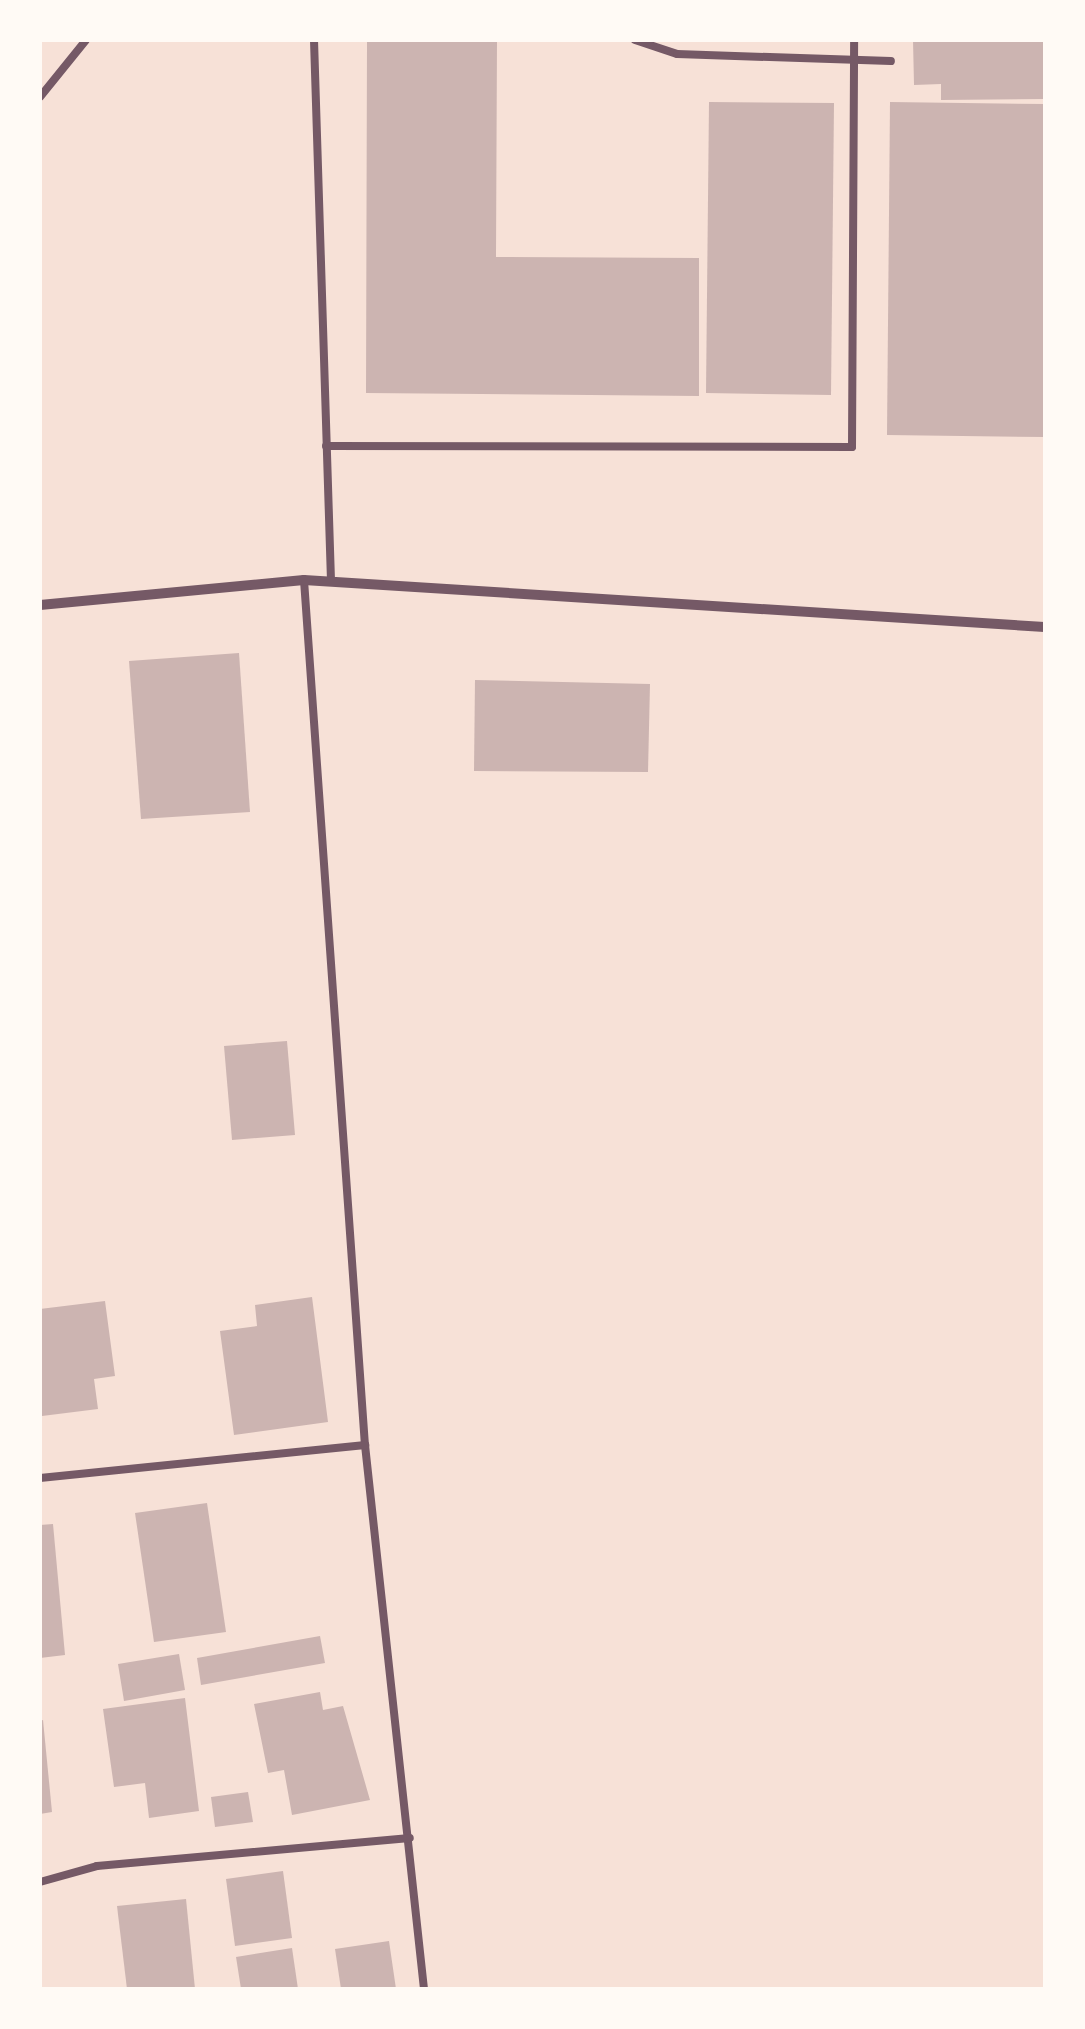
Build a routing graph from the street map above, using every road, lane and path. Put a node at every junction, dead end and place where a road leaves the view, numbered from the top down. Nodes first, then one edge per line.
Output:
1 (86, 40) edge
2 (314, 40) edge
3 (635, 40) edge
4 (854, 40) edge
5 (854, 60) junction
6 (891, 61) dead end
7 (40, 97) edge
8 (326, 446) junction
9 (304, 580) junction
10 (331, 582) junction
11 (40, 605) edge
12 (1045, 627) edge
13 (365, 1445) junction
14 (40, 1478) edge
15 (410, 1838) junction
16 (40, 1882) edge
17 (424, 1989) edge

1 - 7 lane
2 - 8 lane
3 - 5 lane
4 - 5 lane
5 - 6 lane
5 - 8 lane
8 - 10 lane
9 - 10 street
9 - 11 street
9 - 13 lane
10 - 12 street
13 - 14 lane
13 - 15 lane
15 - 16 lane
15 - 17 lane

